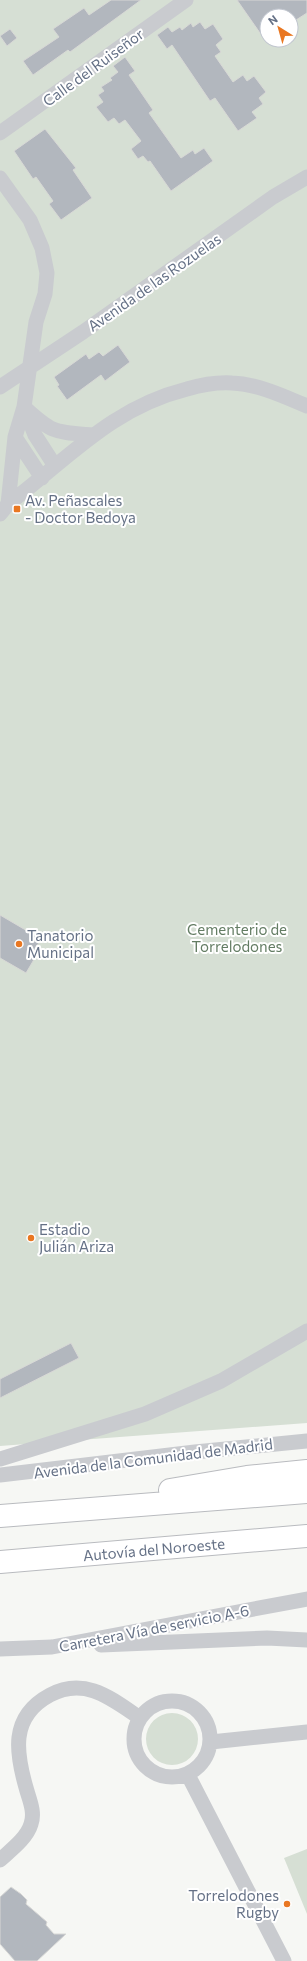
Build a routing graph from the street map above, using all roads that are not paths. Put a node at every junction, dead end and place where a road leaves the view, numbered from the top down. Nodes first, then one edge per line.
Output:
1 (186, 0) edge
2 (0, 133) edge
3 (307, 177) edge
4 (0, 178) edge
5 (28, 368) junction
6 (0, 387) edge
7 (307, 406) edge
8 (24, 407) junction
9 (94, 435) junction
10 (15, 437) junction
11 (56, 466) junction
12 (42, 478) junction
13 (4, 509) edge
14 (307, 1331) edge
15 (307, 1440) edge
16 (49, 1445) junction
17 (0, 1451) edge
18 (0, 1459) edge
19 (307, 1471) edge
20 (0, 1475) edge
21 (307, 1492) edge
22 (23, 1514) junction
23 (0, 1516) edge
24 (307, 1536) edge
25 (0, 1562) edge
26 (307, 1599) edge
27 (307, 1640) edge
28 (52, 1647) junction
29 (0, 1649) edge
30 (140, 1718) junction
31 (307, 1732) edge
32 (211, 1742) junction
33 (188, 1775) junction
34 (0, 1860) edge
35 (284, 1961) edge

1 - 2 street, Calle del Ruiseñor
3 - 5 street, Avenida de las Rozuelas
4 - 5 street
5 - 6 street, Avenida de las Rozuelas
5 - 8 street
7 - 9 street
8 - 9 street
8 - 10 street
8 - 11 street
9 - 11 street
10 - 12 street
10 - 13 street
11 - 12 street
12 - 13 street
14 - 16 street
15 - 20 street, Avenida de la Comunidad de Madrid
16 - 17 street
16 - 18 street
19 - 22 highway
21 - 22 highway
22 - 23 highway
24 - 25 highway, Autovía del Noroeste
26 - 28 street, Carretera Vía de servicio A-6
27 - 28 street
28 - 29 street, Carretera Vía de servicio A-6
30 - 32 street
30 - 33 street
30 - 34 street
31 - 32 street
32 - 33 street
33 - 35 street

